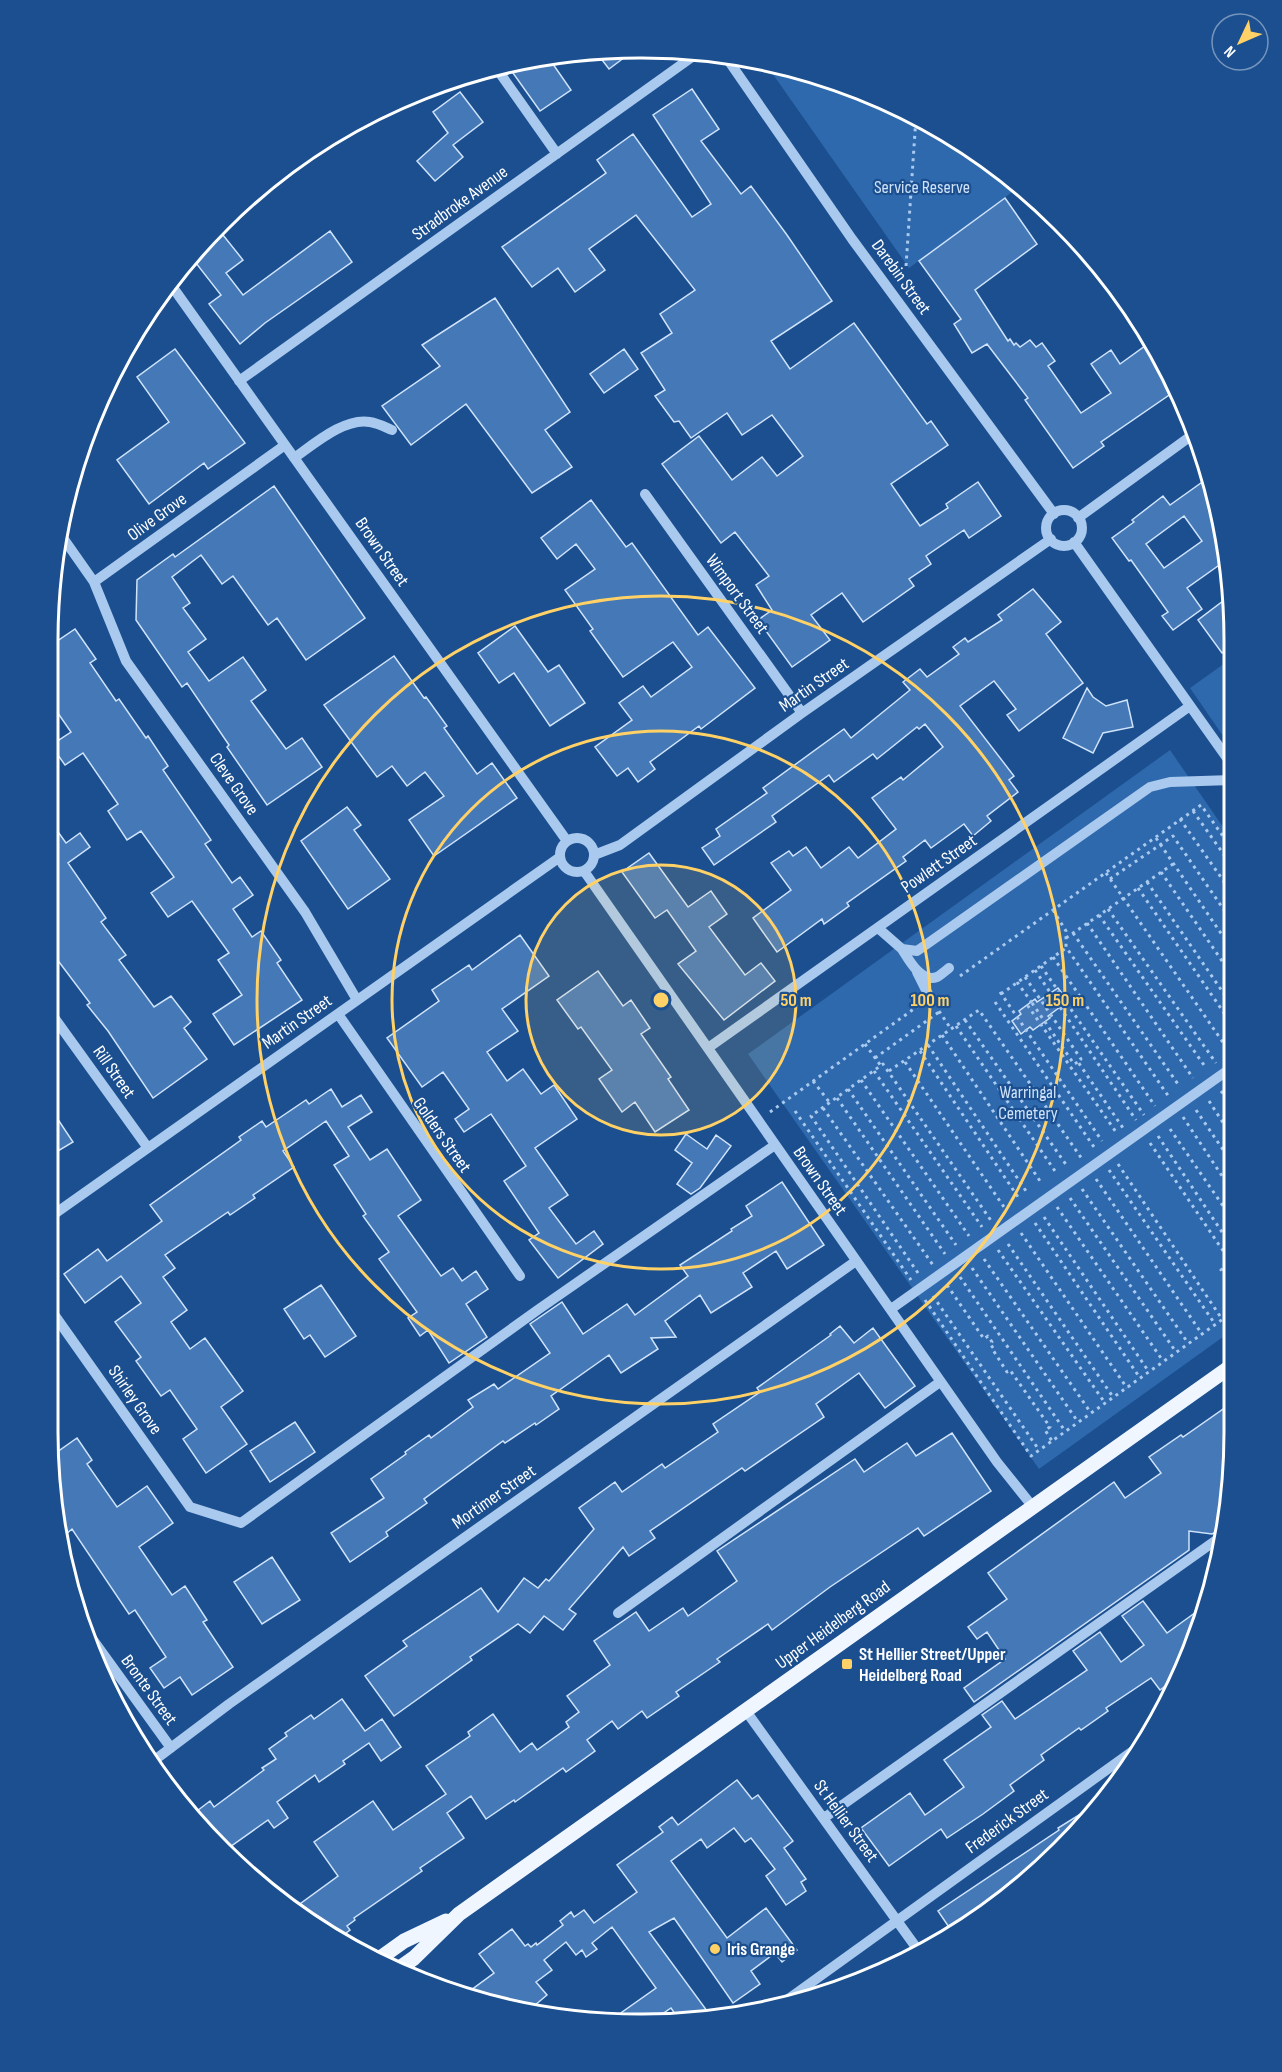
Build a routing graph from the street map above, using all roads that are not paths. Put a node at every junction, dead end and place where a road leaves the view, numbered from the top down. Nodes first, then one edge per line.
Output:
1 (687, 61) edge
2 (732, 66) edge
3 (502, 75) edge
4 (557, 154) junction
5 (175, 291) edge
6 (239, 381) junction
7 (392, 430) dead end
8 (1187, 439) edge
9 (285, 445) junction
10 (294, 458) junction
11 (645, 494) dead end
12 (1054, 514) junction
13 (1078, 518) junction
14 (1051, 539) junction
15 (1074, 542) junction
16 (67, 544) edge
17 (94, 582) junction
18 (1190, 706) junction
19 (802, 713) junction
20 (1224, 754) edge
21 (1224, 780) edge
22 (567, 842) junction
23 (594, 855) junction
24 (561, 857) junction
25 (584, 871) junction
26 (878, 928) junction
27 (902, 949) junction
28 (949, 968) dead end
29 (917, 972) junction
30 (930, 998) road end
31 (357, 1000) junction
32 (338, 1014) junction
33 (58, 1023) edge
34 (708, 1048) junction
35 (1223, 1074) edge
36 (775, 1145) junction
37 (148, 1148) junction
38 (58, 1211) edge
39 (856, 1261) junction
40 (520, 1276) dead end
41 (891, 1309) junction
42 (58, 1320) edge
43 (1224, 1371) edge
44 (940, 1382) junction
45 (1033, 1507) junction
46 (1212, 1543) edge
47 (618, 1614) dead end
48 (103, 1654) edge
49 (746, 1711) junction
50 (171, 1748) junction
51 (159, 1757) edge
52 (1123, 1758) edge
53 (824, 1818) junction
54 (459, 1914) junction
55 (897, 1921) junction
56 (914, 1945) edge
57 (386, 1954) edge
58 (406, 1964) edge
59 (798, 1992) edge

1 - 4 street, Stradbroke Avenue
2 - 12 street, Darebin Street
3 - 4 street
4 - 6 street, Stradbroke Avenue
5 - 6 street, Brown Street
6 - 9 street, Brown Street
7 - 10 street
8 - 13 street
9 - 10 street, Brown Street
9 - 17 street, Olive Grove
10 - 22 street, Brown Street
11 - 19 street, Wimport Street
12 - 13 street
12 - 14 street
13 - 15 street
14 - 15 street
14 - 19 street, Martin Street
15 - 18 street
16 - 17 street
17 - 31 street, Cleve Grove
18 - 20 street
18 - 26 street, Powlett Street
19 - 23 street, Martin Street
21 - 27 street
22 - 23 street
22 - 24 street
23 - 25 street
24 - 25 street
24 - 31 street, Martin Street
25 - 34 street, Brown Street
26 - 27 street
26 - 34 street, Powlett Street
27 - 29 street
28 - 29 street
29 - 30 street
31 - 32 street, Martin Street
32 - 37 street, Martin Street
32 - 40 street, Golders Street
33 - 37 street, Rill Street
34 - 36 street, Brown Street
35 - 41 street
36 - 39 street, Brown Street
36 - 42 street, Shirley Grove
37 - 38 street, Martin Street
39 - 41 street, Brown Street
39 - 50 street, Mortimer Street
41 - 44 street, Brown Street
43 - 45 main road, Upper Heidelberg Road
44 - 45 street, Brown Street
44 - 47 street
45 - 49 main road, Upper Heidelberg Road
46 - 53 street
48 - 50 street, Bronte Street
49 - 53 street, St Hellier Street
49 - 54 main road, Upper Heidelberg Road
50 - 51 street, Mortimer Street
52 - 55 street, Frederick Street
53 - 55 street, St Hellier Street
54 - 57 main road, Upper Heidelberg Road
54 - 58 main road, Upper Heidelberg Road
55 - 56 street, St Hellier Street
55 - 59 street, Frederick Street

